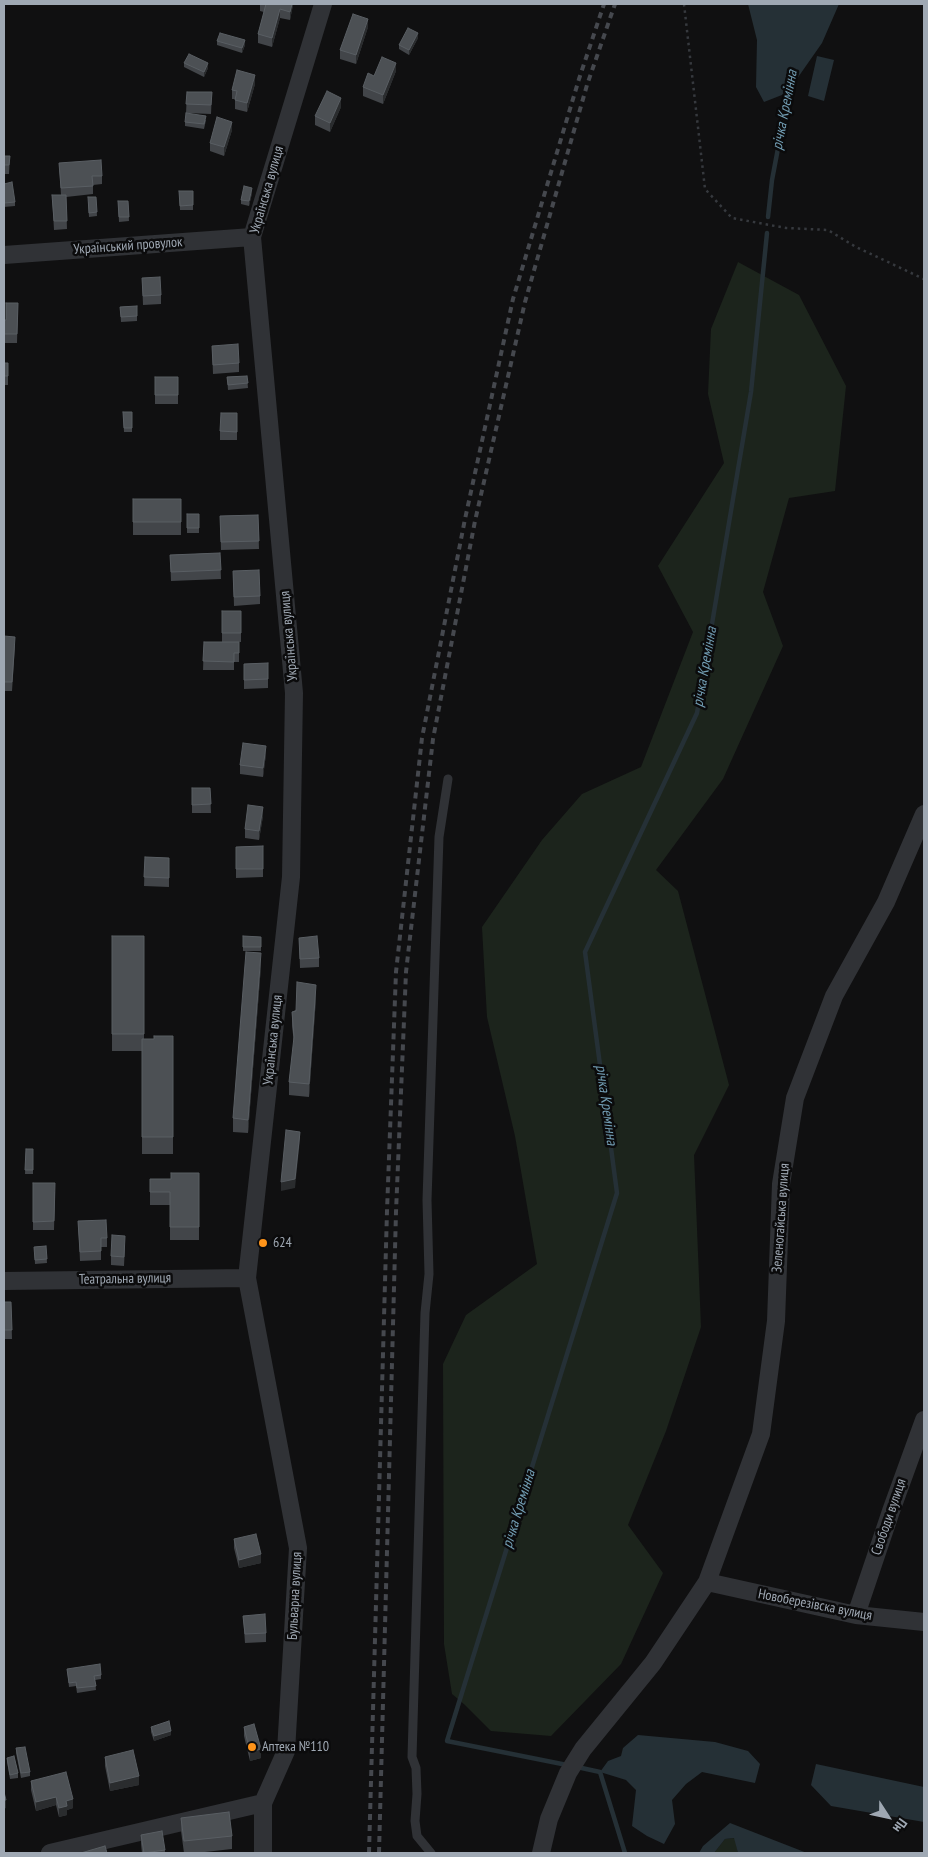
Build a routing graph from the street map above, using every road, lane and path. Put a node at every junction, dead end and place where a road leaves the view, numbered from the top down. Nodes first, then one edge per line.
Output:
1 (323, 4) edge
2 (684, 4) edge
3 (252, 237) junction
4 (4, 255) edge
5 (924, 279) edge
6 (448, 779) dead end
7 (924, 814) edge
8 (247, 1278) junction
9 (4, 1281) edge
10 (924, 1420) edge
11 (707, 1582) junction
12 (856, 1615) junction
13 (924, 1622) edge
14 (263, 1803) junction
15 (50, 1853) edge
16 (263, 1853) edge
17 (431, 1853) edge
18 (540, 1853) edge

1 - 3 street, Українська вулиця
2 - 5 path
3 - 4 street, Український провулок
3 - 8 street, Українська вулиця
6 - 17 lane
7 - 11 street, Зеленогайська вулиця
8 - 9 street, Театральна вулиця
8 - 14 street, Бульварна вулиця
10 - 12 street, Свободи вулиця
11 - 12 street, Новоберезівска вулиця
11 - 18 street, Зеленогайська вулиця
12 - 13 street, Новоберезівска вулиця
14 - 15 street
14 - 16 street, Бульварна вулиця

